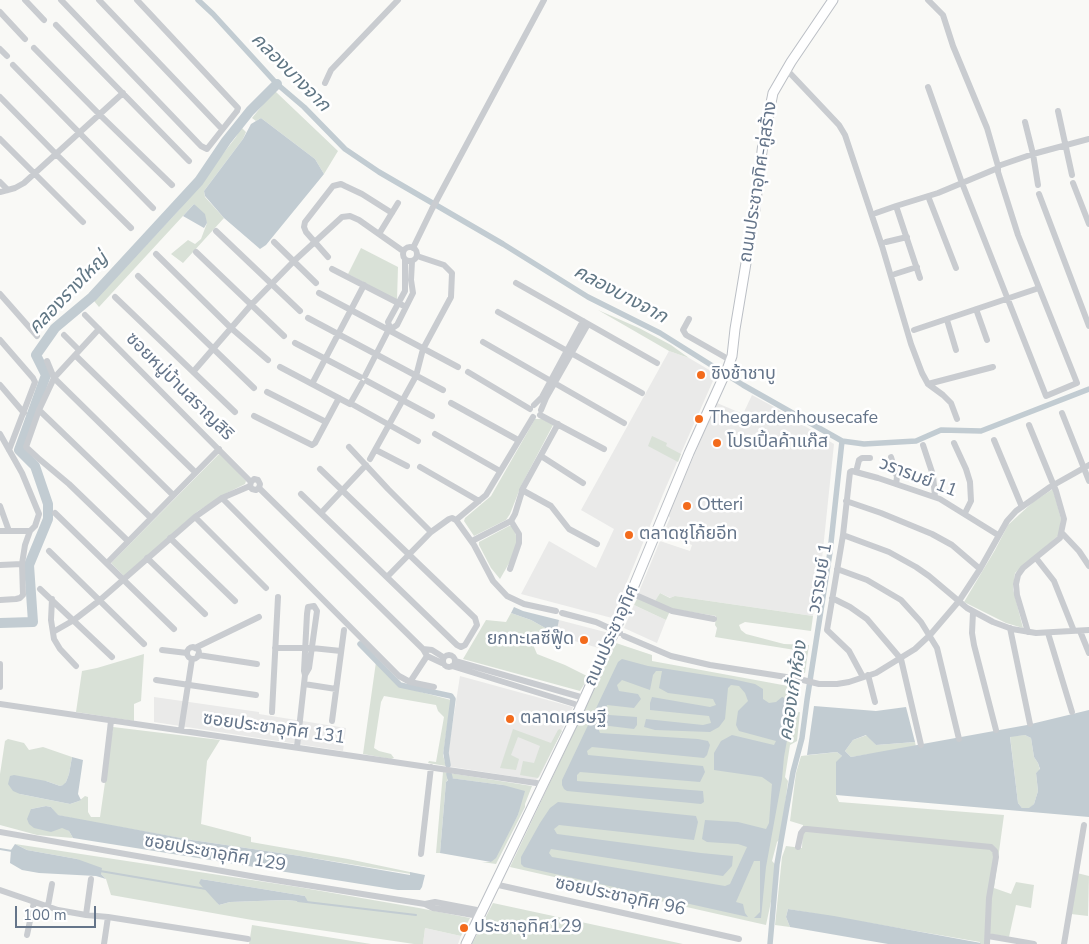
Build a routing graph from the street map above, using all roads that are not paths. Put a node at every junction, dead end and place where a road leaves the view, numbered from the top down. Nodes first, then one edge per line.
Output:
1 (25, 0) edge
2 (60, 0) edge
3 (99, 0) edge
4 (137, 0) edge
5 (398, 0) edge
6 (544, 0) edge
7 (833, 0) edge
8 (928, 0) edge
9 (0, 12) edge
10 (44, 20) dead end
11 (56, 25) dead end
12 (25, 39) dead end
13 (34, 48) dead end
14 (0, 49) edge
15 (7, 56) dead end
16 (13, 65) dead end
17 (787, 70) junction
18 (325, 83) dead end
19 (928, 87) dead end
20 (123, 93) junction
21 (0, 97) edge
22 (1058, 111) dead end
23 (100, 115) junction
24 (1025, 122) dead end
25 (222, 129) junction
26 (79, 134) junction
27 (0, 139) edge
28 (1089, 139) edge
29 (1066, 145) junction
30 (56, 154) junction
31 (1033, 154) junction
32 (188, 161) dead end
33 (998, 167) junction
34 (34, 174) junction
35 (1072, 175) dead end
36 (0, 182) edge
37 (962, 183) junction
38 (1073, 183) dead end
39 (172, 185) dead end
40 (1038, 185) dead end
41 (8, 190) junction
42 (0, 192) edge
43 (1039, 194) dead end
44 (928, 196) junction
45 (398, 204) dead end
46 (896, 206) junction
47 (153, 208) dead end
48 (392, 213) junction
49 (876, 213) dead end
50 (83, 222) dead end
51 (1089, 224) edge
52 (131, 228) dead end
53 (216, 231) dead end
54 (379, 234) junction
55 (907, 236) junction
56 (315, 241) junction
57 (274, 242) dead end
58 (886, 242) dead end
59 (413, 248) junction
60 (403, 250) junction
61 (196, 252) dead end
62 (156, 254) dead end
63 (328, 257) dead end
64 (411, 259) junction
65 (294, 261) junction
66 (917, 267) junction
67 (956, 268) dead end
68 (332, 269) dead end
69 (895, 274) dead end
70 (138, 276) dead end
71 (920, 278) dead end
72 (272, 283) junction
73 (316, 283) dead end
74 (516, 283) dead end
75 (364, 285) junction
76 (1039, 288) junction
77 (319, 293) dead end
78 (0, 294) edge
79 (115, 297) dead end
80 (1007, 298) junction
81 (398, 303) junction
82 (251, 305) junction
83 (1089, 305) edge
84 (406, 307) junction
85 (1082, 308) junction
86 (976, 309) junction
87 (350, 310) junction
88 (300, 311) dead end
89 (498, 312) dead end
90 (86, 315) dead end
91 (308, 318) dead end
92 (689, 319) dead end
93 (947, 320) junction
94 (586, 322) junction
95 (1089, 326) edge
96 (231, 328) junction
97 (99, 329) junction
98 (389, 330) junction
99 (914, 330) dead end
100 (338, 334) junction
101 (64, 335) dead end
102 (37, 336) dead end
103 (284, 336) dead end
104 (0, 340) edge
105 (986, 340) dead end
106 (483, 342) dead end
107 (295, 343) dead end
108 (213, 349) junction
109 (423, 349) junction
110 (956, 350) dead end
111 (570, 351) junction
112 (77, 353) junction
113 (376, 354) junction
114 (325, 359) junction
115 (268, 360) dead end
116 (47, 361) dead end
117 (657, 363) dead end
118 (729, 364) junction
119 (280, 367) dead end
120 (458, 367) dead end
121 (993, 367) dead end
122 (192, 372) junction
123 (468, 372) dead end
124 (416, 376) junction
125 (54, 378) junction
126 (723, 378) joint
127 (363, 379) junction
128 (553, 382) junction
129 (312, 384) junction
130 (928, 384) junction
131 (0, 385) edge
132 (254, 388) dead end
133 (442, 390) dead end
134 (267, 392) dead end
135 (642, 393) dead end
136 (339, 398) junction
137 (402, 400) junction
138 (350, 403) junction
139 (450, 403) dead end
140 (532, 407) junction
141 (39, 410) junction
142 (24, 412) junction
143 (235, 412) dead end
144 (1062, 413) dead end
145 (538, 414) junction
146 (254, 416) dead end
147 (432, 416) dead end
148 (957, 419) dead end
149 (326, 422) junction
150 (624, 422) dead end
151 (389, 424) junction
152 (558, 424) junction
153 (1029, 424) dead end
154 (0, 434) edge
155 (435, 434) dead end
156 (518, 440) junction
157 (994, 440) dead end
158 (418, 441) dead end
159 (954, 443) dead end
160 (923, 445) dead end
161 (350, 447) dead end
162 (219, 448) junction
163 (9, 450) junction
164 (376, 450) junction
165 (604, 450) dead end
166 (541, 456) junction
167 (891, 457) dead end
168 (870, 458) dead end
169 (370, 459) dead end
170 (366, 465) junction
171 (407, 466) dead end
172 (1086, 466) edge
173 (420, 467) dead end
174 (320, 469) dead end
175 (195, 472) junction
176 (500, 472) junction
177 (853, 472) junction
178 (1089, 481) edge
179 (582, 482) dead end
180 (250, 484) junction
181 (896, 484) junction
182 (1054, 485) junction
183 (343, 490) junction
184 (522, 490) junction
185 (301, 494) dead end
186 (173, 496) junction
187 (936, 497) junction
188 (222, 498) junction
189 (846, 501) junction
190 (479, 502) junction
191 (0, 506) edge
192 (1022, 507) junction
193 (55, 513) dead end
194 (321, 513) junction
195 (965, 514) junction
196 (195, 517) junction
197 (151, 518) junction
198 (456, 520) junction
199 (511, 521) junction
200 (9, 530) junction
201 (0, 531) edge
202 (30, 531) junction
203 (431, 532) junction
204 (1062, 533) junction
205 (843, 535) junction
206 (998, 535) junction
207 (170, 538) junction
208 (128, 541) junction
209 (472, 541) junction
210 (597, 544) dead end
211 (49, 552) dead end
212 (409, 554) junction
213 (147, 558) junction
214 (1036, 558) junction
215 (107, 563) junction
216 (22, 564) junction
217 (0, 565) edge
218 (1089, 566) edge
219 (510, 569) dead end
220 (837, 569) junction
221 (980, 569) junction
222 (387, 577) junction
223 (123, 579) junction
224 (266, 588) dead end
225 (40, 589) dead end
226 (631, 592) junction
227 (278, 597) dead end
228 (832, 598) junction
229 (52, 599) junction
230 (0, 600) edge
231 (100, 600) junction
232 (235, 601) dead end
233 (959, 601) junction
234 (973, 612) junction
235 (205, 614) dead end
236 (259, 617) dead end
237 (714, 619) dead end
238 (74, 620) junction
239 (1010, 628) junction
240 (174, 629) dead end
241 (344, 630) dead end
242 (1089, 630) edge
243 (1077, 631) junction
244 (53, 632) junction
245 (1028, 632) junction
246 (620, 633) junction
247 (1048, 633) junction
248 (930, 635) junction
249 (144, 644) dead end
250 (275, 648) junction
251 (309, 649) junction
252 (162, 650) dead end
253 (340, 651) junction
254 (425, 652) junction
255 (1089, 653) edge
256 (192, 656) junction
257 (112, 657) dead end
258 (901, 659) junction
259 (443, 660) junction
260 (454, 663) junction
261 (0, 664) edge
262 (257, 664) dead end
263 (76, 666) dead end
264 (866, 676) junction
265 (156, 680) dead end
266 (410, 682) junction
267 (304, 684) junction
268 (188, 685) junction
269 (0, 687) edge
270 (434, 687) dead end
271 (336, 689) junction
272 (256, 695) dead end
273 (582, 702) junction
274 (875, 702) dead end
275 (0, 704) edge
276 (272, 712) dead end
277 (1072, 712) dead end
278 (111, 721) junction
279 (332, 721) dead end
280 (1030, 724) dead end
281 (181, 730) junction
282 (996, 730) dead end
283 (959, 739) dead end
284 (921, 744) dead end
285 (297, 747) junction
286 (431, 767) junction
287 (104, 780) dead end
288 (543, 784) junction
289 (1084, 826) dead end
290 (0, 832) edge
291 (798, 848) dead end
292 (420, 854) dead end
293 (91, 879) dead end
294 (52, 884) dead end
295 (494, 884) junction
296 (0, 890) edge
297 (34, 902) junction
298 (48, 906) junction
299 (481, 914) junction
300 (86, 915) junction
301 (108, 917) junction
302 (27, 935) dead end
303 (988, 936) junction
304 (248, 939) dead end
305 (740, 939) dead end
306 (104, 944) edge
307 (466, 944) edge
308 (987, 944) edge
309 (1034, 944) edge
310 (1064, 944) edge

1 - 10 street
2 - 25 street
3 - 25 street
4 - 25 street
5 - 18 street
6 - 59 street
7 - 17 main road, ถนนประชาอุทิศ-คู่สร้าง
8 - 33 street
9 - 12 street
11 - 20 street
13 - 23 street
14 - 15 street
16 - 26 street
17 - 118 main road, ถนนประชาอุทิศ-คู่สร้าง
17 - 130 street
19 - 37 street
20 - 23 street
20 - 32 street
21 - 30 street
22 - 29 street
23 - 26 street
23 - 39 street
24 - 31 street
26 - 30 street
26 - 47 street
27 - 34 street
28 - 29 street
29 - 31 street
29 - 35 street
30 - 34 street
30 - 52 street
31 - 33 street
31 - 40 street
33 - 37 street
33 - 76 street
34 - 41 street
34 - 50 street
36 - 41 street
37 - 44 street
37 - 80 street
38 - 51 street
41 - 42 street
43 - 85 street
44 - 46 street
44 - 67 street
45 - 48 street
46 - 49 street
46 - 55 street
48 - 54 street
48 - 56 street
53 - 72 street
54 - 56 street
54 - 60 street
55 - 58 street
55 - 66 street
56 - 63 street
56 - 65 street
57 - 65 street
59 - 60 street
59 - 64 street
60 - 64 street
61 - 82 street
62 - 96 street
64 - 81 street
64 - 84 street
64 - 109 street
65 - 72 street
65 - 73 street
66 - 69 street
66 - 71 street
68 - 75 street
70 - 108 street
72 - 82 street
72 - 88 street
74 - 94 street
75 - 81 street
75 - 87 street
76 - 80 street
76 - 80 street
77 - 87 street
78 - 102 street
79 - 122 street
80 - 86 street
81 - 84 street
81 - 98 street
82 - 96 street
82 - 103 street
83 - 85 street
84 - 98 street
85 - 95 street
86 - 93 street
86 - 105 street
87 - 98 street
87 - 100 street
89 - 111 street
90 - 97 street, ซอยหมู่บ้านสราญสิริ
91 - 100 street
92 - 118 street
93 - 99 street
93 - 110 street
94 - 111 street
94 - 117 street
96 - 108 street
96 - 115 street
97 - 112 street
97 - 162 street, ซอยหมู่บ้านสราญสิริ
98 - 109 street
98 - 113 street
100 - 113 street
100 - 114 street
101 - 112 street
104 - 142 street
106 - 128 street
107 - 114 street
108 - 122 street
108 - 132 street
109 - 120 street
109 - 124 street
111 - 128 street
111 - 135 street
112 - 125 street
112 - 175 street
113 - 124 street
113 - 127 street
114 - 127 street
114 - 129 street
116 - 125 street
118 - 126 main road, ถนนประชาอุทิศ-คู่สร้าง
119 - 129 street
121 - 130 street
122 - 143 street
123 - 140 street
124 - 133 street
124 - 137 street
125 - 141 street
125 - 186 street
126 - 226 main road, ถนนประชาอุทิศ
127 - 137 street
127 - 138 street
128 - 140 street
128 - 145 street
128 - 150 street
129 - 136 street
130 - 148 street
131 - 142 street
134 - 149 street
136 - 138 street
136 - 149 street
137 - 147 street
137 - 151 street
138 - 151 street
139 - 156 street
140 - 145 street
140 - 145 street
141 - 197 street
141 - 208 street
142 - 163 street
144 - 172 street
145 - 152 street
145 - 156 street
146 - 149 street
151 - 158 street
151 - 164 street
152 - 165 street
152 - 166 street
153 - 182 street
154 - 163 street
155 - 176 street
156 - 176 street
157 - 192 street
159 - 195 street
160 - 187 street
161 - 170 street
162 - 175 street
162 - 180 street, ซอยหมู่บ้านสราญสิริ
163 - 202 street
164 - 169 street
164 - 171 street
166 - 179 street
166 - 184 street
167 - 181 street
168 - 177 street
170 - 183 street
170 - 203 street
172 - 178 street
172 - 182 street
173 - 190 street
174 - 183 street
175 - 186 street
176 - 190 street
177 - 181 street, วรารมย์ 11
177 - 189 street, วรารมย์ 1
180 - 188 street
180 - 254 street, ซอยหมู่บ้านสราญสิริ
181 - 187 street, วรารมย์ 11
182 - 192 street
182 - 204 street
183 - 194 street
183 - 212 street
184 - 199 street
184 - 210 street
185 - 194 street
186 - 197 street
187 - 195 street, วรารมย์ 11
188 - 196 street
188 - 266 street
189 - 205 street, วรารมย์ 1
189 - 221 street
190 - 198 street
191 - 200 street
192 - 206 street
193 - 215 street
194 - 222 street
195 - 206 street, วรารมย์ 11
196 - 207 street
196 - 224 street
197 - 208 street
198 - 203 street
198 - 209 street
199 - 209 street
199 - 219 street
200 - 201 street
200 - 202 street
202 - 216 street
203 - 212 street
204 - 214 street
204 - 218 street
205 - 220 street, วรารมย์ 1
205 - 233 street
206 - 221 street
207 - 213 street
207 - 232 street
208 - 215 street
209 - 246 street
211 - 231 street
212 - 222 street
212 - 222 street
213 - 223 street
213 - 235 street
214 - 243 street
214 - 245 street
215 - 223 street
216 - 217 street
216 - 230 street
220 - 228 street, วรารมย์ 1
220 - 248 street
221 - 233 street
223 - 231 street
223 - 240 street
225 - 229 street
226 - 237 street
226 - 246 main road, ถนนประชาอุทิศ
227 - 250 street
228 - 258 street
228 - 264 street, วรารมย์ 1
229 - 238 street
229 - 244 street
231 - 238 street
231 - 249 street
233 - 234 street
233 - 248 street
234 - 239 street
234 - 282 street
236 - 256 street
238 - 244 street
238 - 257 street
239 - 245 street
239 - 280 street
241 - 253 street
242 - 243 street
243 - 247 street
243 - 255 street
244 - 263 street
245 - 247 street
246 - 264 street
246 - 273 main road, ถนนประชาอุทิศ
247 - 277 street
248 - 258 street
248 - 283 street
250 - 251 street
250 - 276 street
251 - 251 street
251 - 253 street
251 - 267 street
252 - 256 street
253 - 271 street
254 - 259 street, ซอยหมู่บ้านสราญสิริ
254 - 266 street
256 - 262 street
256 - 268 street
258 - 264 street
258 - 284 street
259 - 260 street, ซอยหมู่บ้านสราญสิริ
259 - 260 street, ซอยหมู่บ้านสราญสิริ
260 - 273 street, ซอยหมู่บ้านสราญสิริ
261 - 269 street
264 - 274 street
265 - 268 street
266 - 270 street
267 - 271 street
267 - 285 street
268 - 272 street
268 - 281 street
271 - 279 street
273 - 288 main road, ถนนประชาอุทิศ
275 - 278 street, ซอยประชาอุทิศ 131
278 - 281 street, ซอยประชาอุทิศ 131
278 - 287 street
281 - 285 street, ซอยประชาอุทิศ 131
285 - 286 street, ซอยประชาอุทิศ 131
286 - 288 street, ซอยประชาอุทิศ 131
286 - 292 street
288 - 295 main road, ถนนประชาอุทิศ
289 - 310 street
290 - 299 street, ซอยประชาอุทิศ 129
291 - 303 street
293 - 300 street
294 - 298 street
295 - 299 main road, ถนนประชาอุทิศ
295 - 305 street, ซอยประชาอุทิศ 96
296 - 297 street
297 - 298 street
297 - 302 street
298 - 300 street
299 - 307 main road, ถนนประชาอุทิศ
300 - 301 street
301 - 304 street
301 - 306 street
303 - 308 street
303 - 309 street

